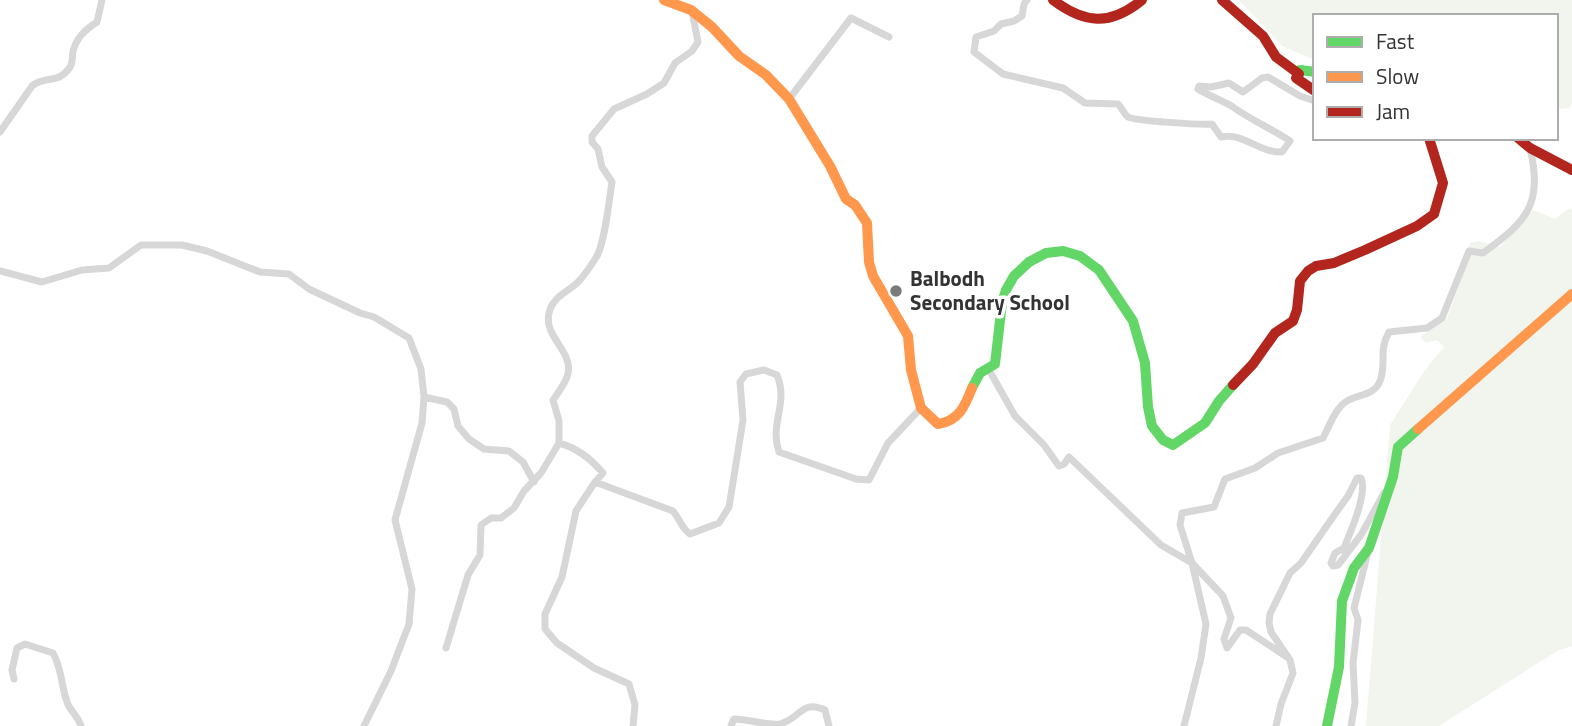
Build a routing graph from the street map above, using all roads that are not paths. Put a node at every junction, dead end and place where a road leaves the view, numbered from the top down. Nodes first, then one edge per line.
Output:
1 (102, 0) edge
2 (664, 0) edge
3 (1027, 0) edge
4 (1053, 0) edge
5 (1142, 0) edge
6 (1222, 0) edge
7 (691, 10) junction
8 (889, 37) dead end
9 (1313, 72) edge
10 (1299, 74) junction
11 (1313, 90) edge
12 (789, 99) junction
13 (1313, 101) edge
14 (0, 132) edge
15 (1430, 140) edge
16 (1520, 140) edge
17 (1530, 148) junction
18 (1572, 170) edge
19 (0, 271) edge
20 (1572, 294) edge
21 (988, 368) junction
22 (424, 397) junction
23 (921, 408) junction
24 (559, 443) junction
25 (1393, 477) junction
26 (534, 481) junction
27 (595, 482) junction
28 (1369, 548) junction
29 (1192, 563) junction
30 (446, 648) dead end
31 (1288, 657) junction
32 (14, 679) dead end
33 (81, 726) edge
34 (364, 726) edge
35 (633, 726) edge
36 (731, 726) edge
37 (829, 726) edge
38 (1184, 726) edge
39 (1276, 726) edge
40 (1327, 726) edge
41 (1351, 726) edge

1 - 14 street
2 - 7 main road
3 - 13 street
4 - 5 main road
6 - 10 main road
7 - 12 main road
7 - 24 street
8 - 12 street
9 - 10 main road
10 - 11 main road
12 - 23 main road
15 - 21 main road
16 - 17 main road
17 - 18 main road
17 - 29 street
19 - 22 street
20 - 25 main road
21 - 23 main road
21 - 29 street
22 - 26 street
22 - 34 street
23 - 27 street
24 - 26 street
24 - 27 street
25 - 28 main road
25 - 31 street
26 - 30 street
27 - 35 street
28 - 40 main road
28 - 41 street
29 - 31 street
29 - 38 street
31 - 39 street
32 - 33 street
36 - 37 street

